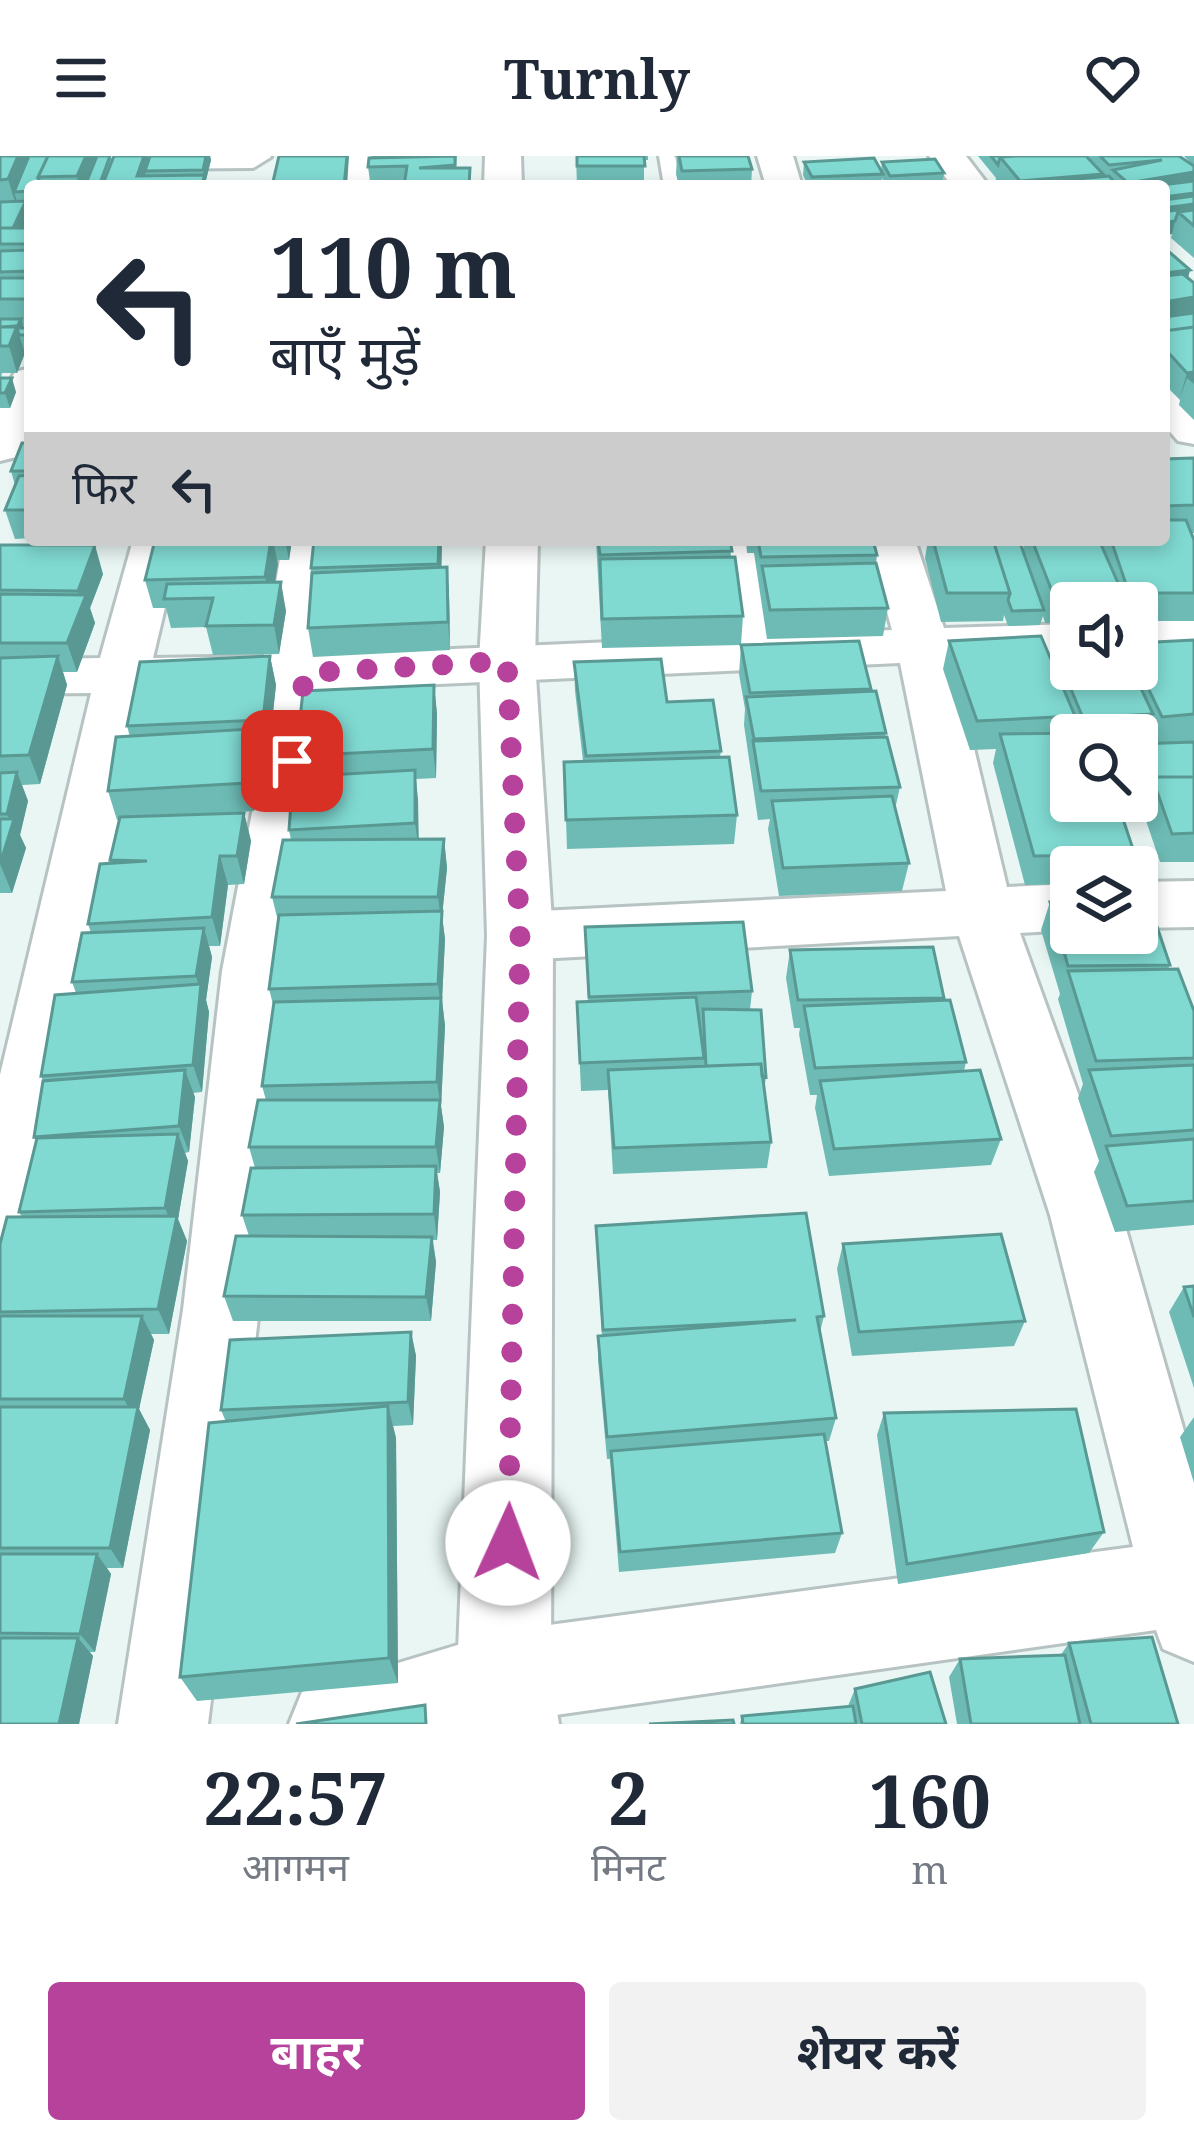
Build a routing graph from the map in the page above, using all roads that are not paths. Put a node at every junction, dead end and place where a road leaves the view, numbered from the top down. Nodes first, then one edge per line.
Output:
1 (253, 156) edge
2 (947, 156) edge
3 (0, 159) edge
4 (966, 180) edge
5 (24, 394) edge
6 (1170, 405) edge
7 (1194, 431) edge
8 (0, 447) edge
9 (155, 546) edge
10 (307, 546) edge
11 (512, 546) edge
12 (735, 546) edge
13 (893, 546) edge
14 (1194, 635) edge
15 (1158, 637) edge
16 (1050, 641) edge
17 (923, 645) junction
18 (755, 654) junction
19 (507, 661) junction
20 (296, 673) junction
21 (120, 676) junction
22 (0, 677) edge
23 (1194, 904) edge
24 (1158, 905) edge
25 (1050, 908) edge
26 (981, 910) junction
27 (520, 937) junction
28 (0, 1216) edge
29 (1188, 1601) edge
30 (507, 1700) edge
31 (163, 1724) edge
32 (334, 1724) edge

1 - 3 street
2 - 4 street
5 - 8 street
6 - 7 street
9 - 21 street
10 - 20 street
11 - 19 street
12 - 18 street
13 - 17 street
14 - 15 street
16 - 17 street
17 - 18 street
17 - 26 street
18 - 19 street
19 - 20 street
19 - 27 street
20 - 21 street
20 - 31 street
21 - 22 street
21 - 28 street
23 - 24 street
25 - 26 street
26 - 27 street
26 - 29 street
27 - 30 street
29 - 30 street
30 - 32 street

